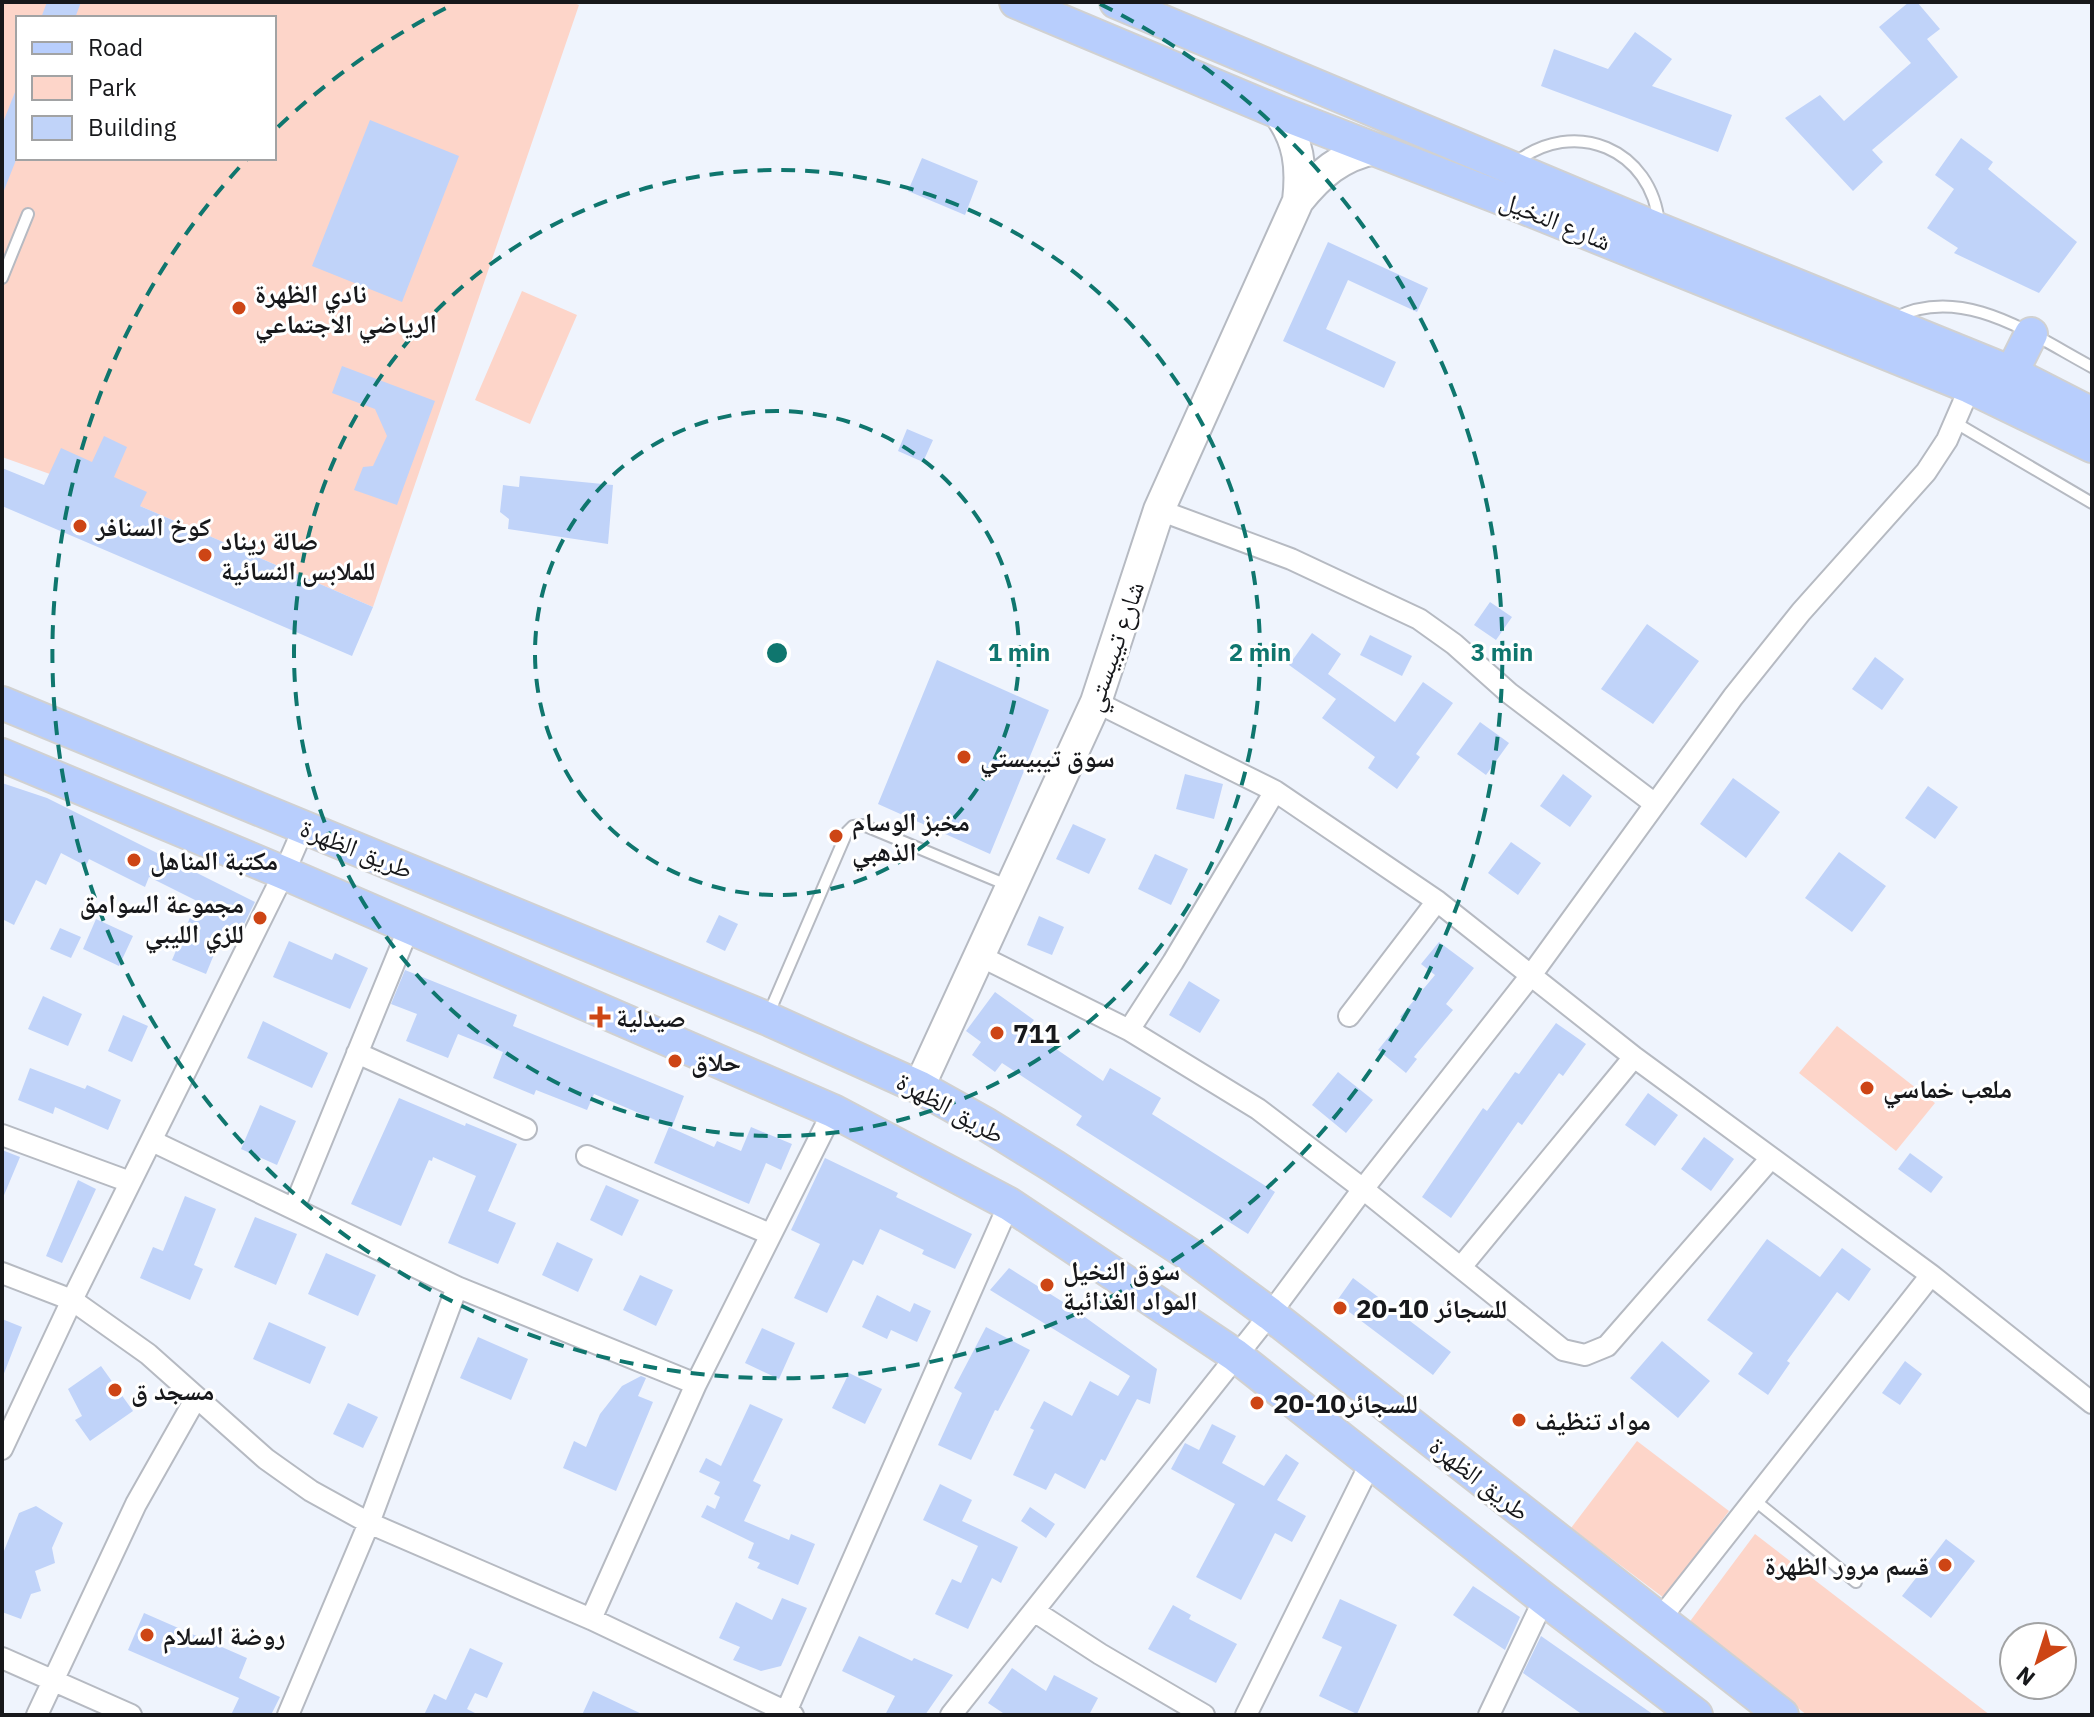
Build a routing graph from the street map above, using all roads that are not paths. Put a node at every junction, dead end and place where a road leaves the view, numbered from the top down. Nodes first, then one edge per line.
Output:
1 (1016, 2) edge
2 (1116, 2) edge
3 (1278, 112) junction
4 (1374, 149) junction
5 (1511, 166) junction
6 (1498, 197) junction
7 (1298, 201) junction
8 (28, 214) dead end
9 (1660, 230) junction
10 (2, 278) edge
11 (1888, 321) junction
12 (2031, 334) junction
13 (2092, 367) edge
14 (1993, 387) junction
15 (2092, 414) edge
16 (1956, 423) junction
17 (2092, 446) edge
18 (2092, 503) edge
19 (1159, 510) junction
20 (1096, 702) junction
21 (2, 703) edge
22 (2, 755) edge
23 (1275, 791) junction
24 (1655, 804) junction
25 (304, 827) junction
26 (284, 873) junction
27 (1012, 888) junction
28 (1437, 901) junction
29 (409, 927) junction
30 (980, 956) junction
31 (1532, 974) junction
32 (1349, 1016) dead end
33 (766, 1018) junction
34 (1129, 1030) junction
35 (357, 1053) junction
36 (1634, 1057) junction
37 (919, 1087) junction
38 (833, 1111) junction
39 (526, 1129) dead end
40 (2, 1135) edge
41 (152, 1141) junction
42 (587, 1156) dead end
43 (1771, 1158) junction
44 (130, 1182) junction
45 (1363, 1189) junction
46 (1009, 1204) junction
47 (294, 1208) junction
48 (770, 1234) junction
49 (1461, 1267) junction
50 (2, 1273) edge
51 (1931, 1275) junction
52 (457, 1287) junction
53 (72, 1300) junction
54 (1270, 1314) junction
55 (1235, 1355) junction
56 (696, 1384) junction
57 (196, 1398) junction
58 (2092, 1403) edge
59 (2, 1449) edge
60 (1371, 1462) junction
61 (1753, 1499) junction
62 (369, 1523) junction
63 (1856, 1582) dead end
64 (1544, 1599) junction
65 (1034, 1611) junction
66 (591, 1619) junction
67 (1660, 1619) junction
68 (2, 1658) edge
69 (52, 1680) junction
70 (790, 1713) edge
71 (37, 1715) edge
72 (131, 1715) edge
73 (288, 1715) edge
74 (951, 1715) edge
75 (1204, 1715) edge
76 (1246, 1715) edge
77 (1489, 1715) edge
78 (1696, 1715) edge
79 (1782, 1715) edge

1 - 3 main road, شارع النخيل
2 - 5 main road, شارع النخيل
3 - 4 main road, شارع النخيل
3 - 7 main road
4 - 6 main road, شارع النخيل
4 - 7 main road
5 - 6 main road
5 - 9 main road, شارع النخيل
5 - 9 lane
6 - 14 main road, شارع النخيل
7 - 19 main road, شارع تيبيستي
8 - 10 lane
9 - 11 main road, شارع النخيل
11 - 12 lane
11 - 14 main road, شارع النخيل
12 - 13 lane
12 - 14 main road
14 - 15 main road, شارع النخيل
14 - 16 street
14 - 17 main road, شارع النخيل
16 - 18 lane
16 - 24 street
19 - 20 main road, شارع تيبيستي
19 - 24 street
20 - 23 street
20 - 27 main road, شارع تيبيستي
21 - 25 main road, طريق الظهرة
22 - 26 main road, طريق الظهرة
23 - 28 street
23 - 34 street
24 - 31 street
25 - 26 street
25 - 33 main road, طريق الظهرة
26 - 29 main road, طريق الظهرة
26 - 41 street
27 - 30 main road, شارع تيبيستي
27 - 33 lane
28 - 31 street
28 - 32 street
29 - 35 street
29 - 38 main road, طريق الظهرة
30 - 34 street
30 - 37 main road, شارع تيبيستي
31 - 36 street
31 - 45 street
33 - 37 main road, طريق الظهرة
34 - 45 street
35 - 39 street
35 - 47 street
36 - 43 street
36 - 49 street
37 - 54 main road, طريق الظهرة
38 - 46 main road, طريق الظهرة
38 - 48 street
40 - 44 street
41 - 44 street
41 - 47 street
42 - 48 street
43 - 49 street
43 - 51 street
44 - 53 street
45 - 49 street
45 - 54 street
46 - 55 main road, طريق الظهرة
46 - 70 street
47 - 52 street
48 - 56 street
50 - 53 street
51 - 58 street
51 - 61 street
52 - 56 street
52 - 62 street
53 - 57 street
53 - 59 street
54 - 55 street
54 - 67 main road, طريق الظهرة
55 - 60 main road, طريق الظهرة
55 - 65 street
56 - 66 street
57 - 62 street
57 - 69 street
60 - 64 main road, طريق الظهرة
60 - 76 street
61 - 63 lane
61 - 67 street
62 - 66 street
62 - 73 street
64 - 77 street
64 - 78 main road, طريق الظهرة
65 - 74 street
65 - 75 street
66 - 70 street
67 - 79 main road, طريق الظهرة
68 - 69 street
69 - 71 street
69 - 72 street

